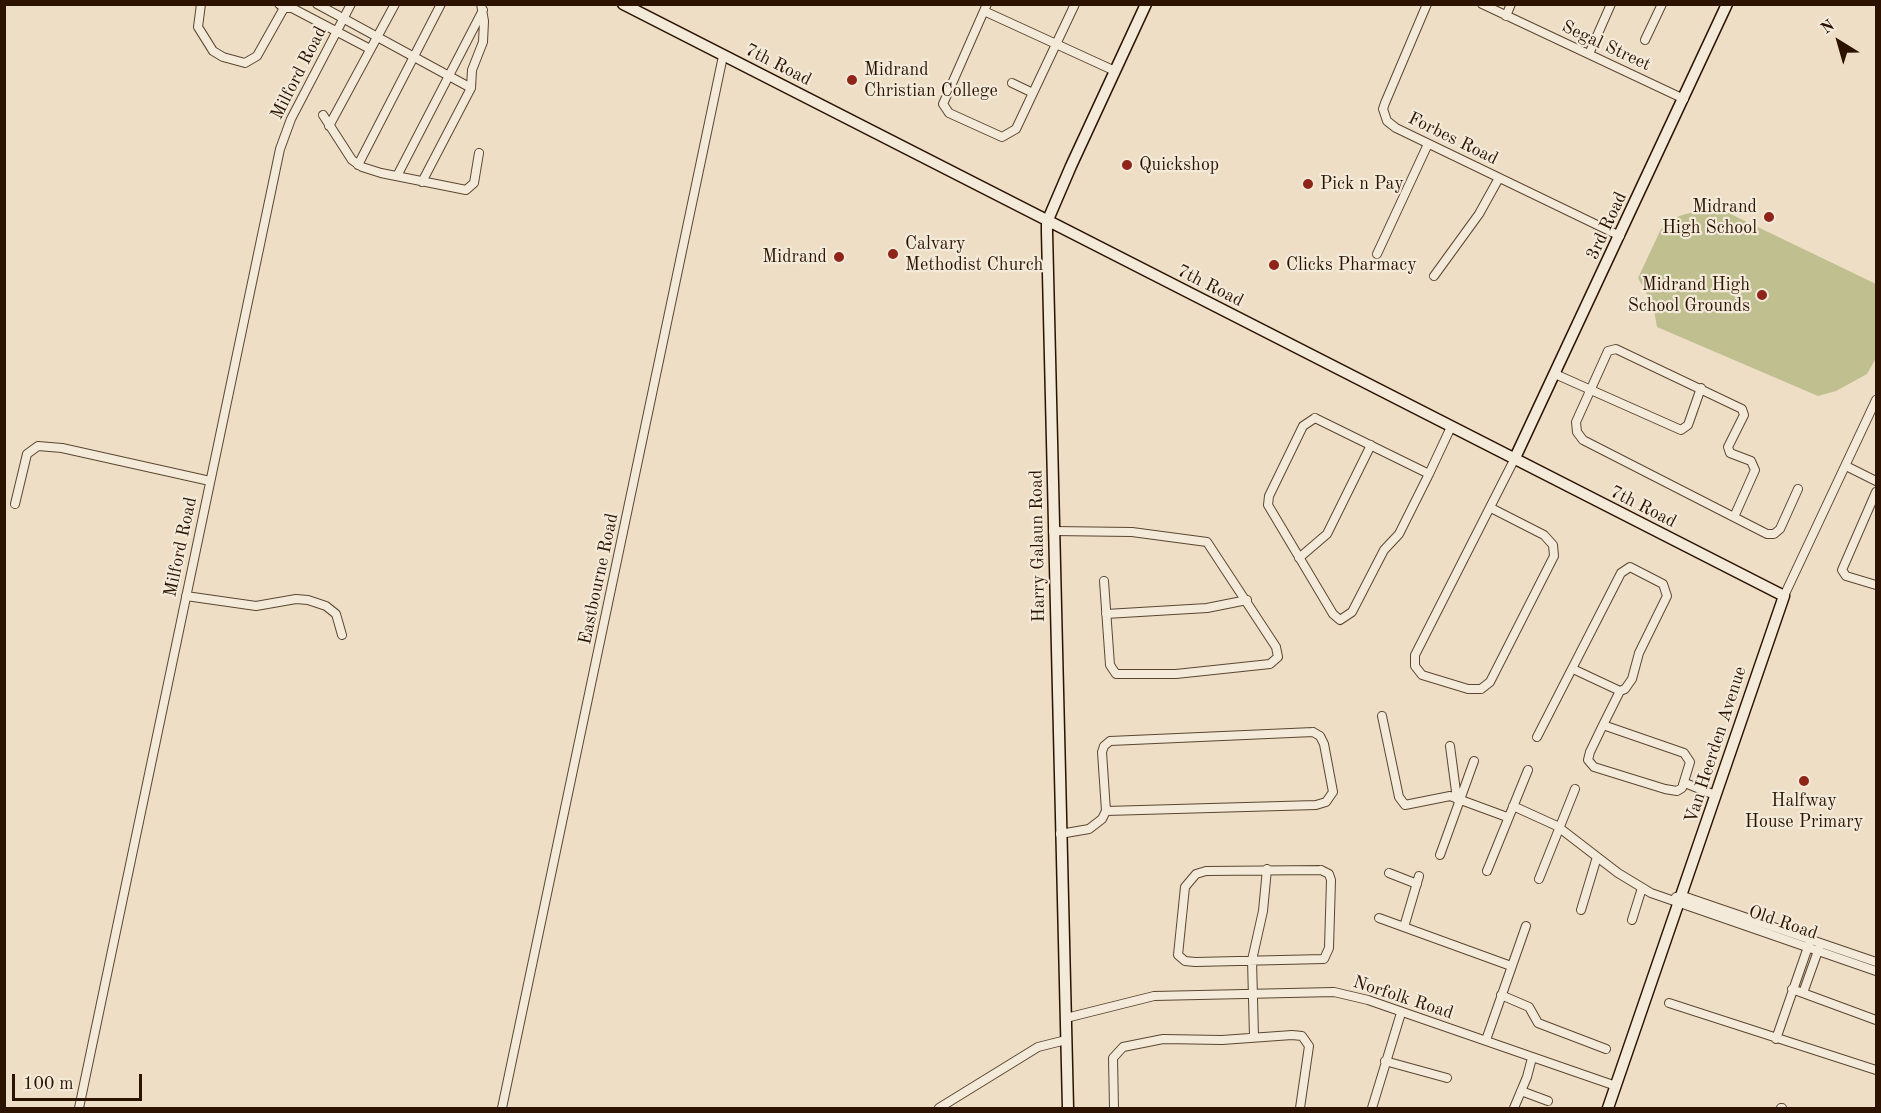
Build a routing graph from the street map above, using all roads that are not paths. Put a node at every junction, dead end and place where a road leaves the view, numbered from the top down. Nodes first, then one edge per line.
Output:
1 (201, 4) edge
2 (317, 4) edge
3 (351, 4) edge
4 (395, 4) edge
5 (441, 4) edge
6 (623, 4) edge
7 (1075, 4) edge
8 (1146, 4) edge
9 (1427, 4) edge
10 (1482, 4) edge
11 (1511, 4) edge
12 (1611, 4) edge
13 (1662, 4) edge
14 (1727, 4) edge
15 (288, 6) edge
16 (482, 7) edge
17 (986, 8) edge
18 (328, 10) junction
19 (1506, 15) junction
20 (345, 18) junction
21 (321, 23) junction
22 (357, 27) junction
23 (338, 32) junction
24 (376, 38) junction
25 (351, 39) junction
26 (1646, 40) dead end
27 (1055, 45) junction
28 (370, 49) junction
29 (1589, 54) junction
30 (723, 56) junction
31 (412, 58) junction
32 (1115, 71) junction
33 (449, 77) junction
34 (1012, 83) dead end
35 (471, 88) junction
36 (1033, 93) junction
37 (1684, 99) junction
38 (323, 115) dead end
39 (329, 126) junction
40 (1428, 144) junction
41 (479, 153) dead end
42 (358, 165) junction
43 (398, 176) junction
44 (1499, 178) junction
45 (422, 182) junction
46 (1047, 222) junction
47 (1620, 236) junction
48 (1377, 254) dead end
49 (1434, 276) dead end
50 (1555, 374) junction
51 (1701, 388) junction
52 (1590, 391) junction
53 (1876, 400) edge
54 (1451, 427) junction
55 (1371, 445) junction
56 (1514, 460) junction
57 (1846, 466) junction
58 (1429, 474) junction
59 (210, 481) junction
60 (1876, 481) edge
61 (1798, 489) dead end
62 (1876, 492) edge
63 (15, 504) dead end
64 (1491, 508) junction
65 (1734, 517) junction
66 (1053, 531) junction
67 (1299, 558) junction
68 (1104, 581) dead end
69 (1876, 585) edge
70 (186, 596) junction
71 (1784, 596) junction
72 (1247, 600) junction
73 (1106, 614) junction
74 (342, 635) dead end
75 (1573, 669) junction
76 (1620, 691) junction
77 (1382, 716) dead end
78 (1603, 725) junction
79 (1537, 737) dead end
80 (1450, 746) dead end
81 (1474, 761) dead end
82 (1528, 770) dead end
83 (1685, 783) junction
84 (1575, 789) dead end
85 (1715, 795) junction
86 (1458, 799) junction
87 (1513, 806) junction
88 (1106, 811) junction
89 (1507, 817) junction
90 (1560, 828) junction
91 (1060, 834) junction
92 (1440, 855) dead end
93 (1597, 857) junction
94 (1267, 869) junction
95 (1487, 871) dead end
96 (1389, 873) dead end
97 (1539, 879) dead end
98 (1642, 888) junction
99 (1678, 900) junction
100 (1581, 910) dead end
101 (1379, 918) dead end
102 (1632, 920) dead end
103 (1526, 926) dead end
104 (1404, 927) junction
105 (1809, 944) junction
106 (1819, 947) junction
107 (1252, 960) junction
108 (1876, 962) edge
109 (1511, 966) junction
110 (1876, 971) edge
111 (1792, 989) junction
112 (1803, 993) junction
113 (1251, 994) junction
114 (1501, 995) junction
115 (1669, 1004) dead end
116 (1401, 1013) junction
117 (1066, 1018) junction
118 (1876, 1020) edge
119 (1254, 1037) junction
120 (1776, 1039) junction
121 (1066, 1040) junction
122 (1486, 1041) junction
123 (1606, 1049) dead end
124 (1532, 1058) junction
125 (1385, 1061) junction
126 (1876, 1070) edge
127 (1447, 1078) dead end
128 (1616, 1086) junction
129 (1521, 1091) junction
130 (1548, 1101) dead end
131 (79, 1108) edge
132 (502, 1108) edge
133 (939, 1108) edge
134 (1068, 1108) edge
135 (1114, 1108) edge
136 (1300, 1108) edge
137 (1372, 1108) edge
138 (1514, 1108) edge
139 (1608, 1108) edge

1 - 15 street
2 - 18 street
3 - 20 street, Milford Road
4 - 24 street
5 - 31 street
6 - 30 street, 7th Road
7 - 27 street
8 - 32 street, Harry Galaun Road
9 - 40 street, Forbes Road
10 - 19 street, Segal Street
11 - 19 street
12 - 29 street
13 - 26 street
14 - 37 street, 3rd Road
15 - 21 street
16 - 33 street
16 - 35 street
17 - 27 street
17 - 36 street
18 - 20 street
18 - 21 street
19 - 29 street, Segal Street
20 - 22 street
20 - 23 street, Milford Road
21 - 23 street
22 - 24 street
22 - 25 street
23 - 25 street
23 - 59 street, Milford Road
24 - 28 street
24 - 31 street
25 - 28 street
27 - 32 street
27 - 36 street
28 - 39 street
29 - 37 street, Segal Street
30 - 46 street, 7th Road
30 - 132 street, Eastbourne Road
31 - 33 street
31 - 42 street
32 - 46 street, Harry Galaun Road
33 - 35 street
33 - 43 street
34 - 36 street
35 - 45 street
37 - 47 street, 3rd Road
38 - 39 street
39 - 42 street
40 - 44 street, Forbes Road
40 - 48 street
41 - 45 street
42 - 43 street
43 - 45 street
44 - 47 street, Forbes Road
44 - 49 street
46 - 54 street, 7th Road
46 - 66 street, Harry Galaun Road
47 - 50 street, 3rd Road
50 - 52 street
50 - 56 street, 3rd Road
51 - 52 street
51 - 52 street
51 - 65 street
52 - 65 street
53 - 57 street, Van Heerden Avenue
54 - 56 street, 7th Road
54 - 58 street
55 - 58 street
55 - 67 street
55 - 67 street
56 - 64 street
56 - 71 street, 7th Road
57 - 60 street
57 - 71 street, Van Heerden Avenue
58 - 67 street
59 - 63 street
59 - 70 street, Milford Road
61 - 65 street
62 - 69 street
64 - 64 street
66 - 72 street
66 - 91 street, Harry Galaun Road
68 - 73 street
70 - 74 street
70 - 131 street, Milford Road
71 - 85 street, Van Heerden Avenue
72 - 73 street
72 - 73 street
75 - 76 street
75 - 76 street
75 - 79 street
76 - 78 street
77 - 86 street
78 - 83 street
78 - 83 street
80 - 86 street
81 - 86 street
82 - 87 street
83 - 85 street
84 - 90 street
85 - 99 street, Van Heerden Avenue
86 - 89 street
86 - 92 street
87 - 89 street
87 - 90 street, Old Road
88 - 88 street
88 - 91 street
89 - 95 street
90 - 93 street, Old Road
90 - 97 street
91 - 117 street, Harry Galaun Road
93 - 98 street, Old Road
93 - 100 street
94 - 107 street
94 - 107 street
94 - 107 street
96 - 104 street
98 - 99 street, Old Road
98 - 102 street
99 - 105 street, Old Road
99 - 128 street, Van Heerden Avenue
101 - 104 street
103 - 109 street
104 - 109 street
105 - 106 street, Old Road
105 - 111 street
106 - 108 street, Old Road
106 - 110 street, Old Road
106 - 112 street
107 - 113 street
109 - 114 street
111 - 112 street
111 - 120 street
112 - 118 street
113 - 116 street, Norfolk Road
113 - 117 street, Norfolk Road
113 - 119 street
114 - 122 street
114 - 123 street
115 - 120 street
116 - 122 street, Norfolk Road
116 - 125 street
117 - 121 street, Harry Galaun Road
119 - 135 street
119 - 136 street
120 - 126 street
121 - 133 street
121 - 134 street, Harry Galaun Road
122 - 124 street, Norfolk Road
124 - 128 street, Norfolk Road
124 - 129 street
125 - 127 street
125 - 137 street
128 - 139 street, Van Heerden Avenue
129 - 130 street
129 - 138 street

